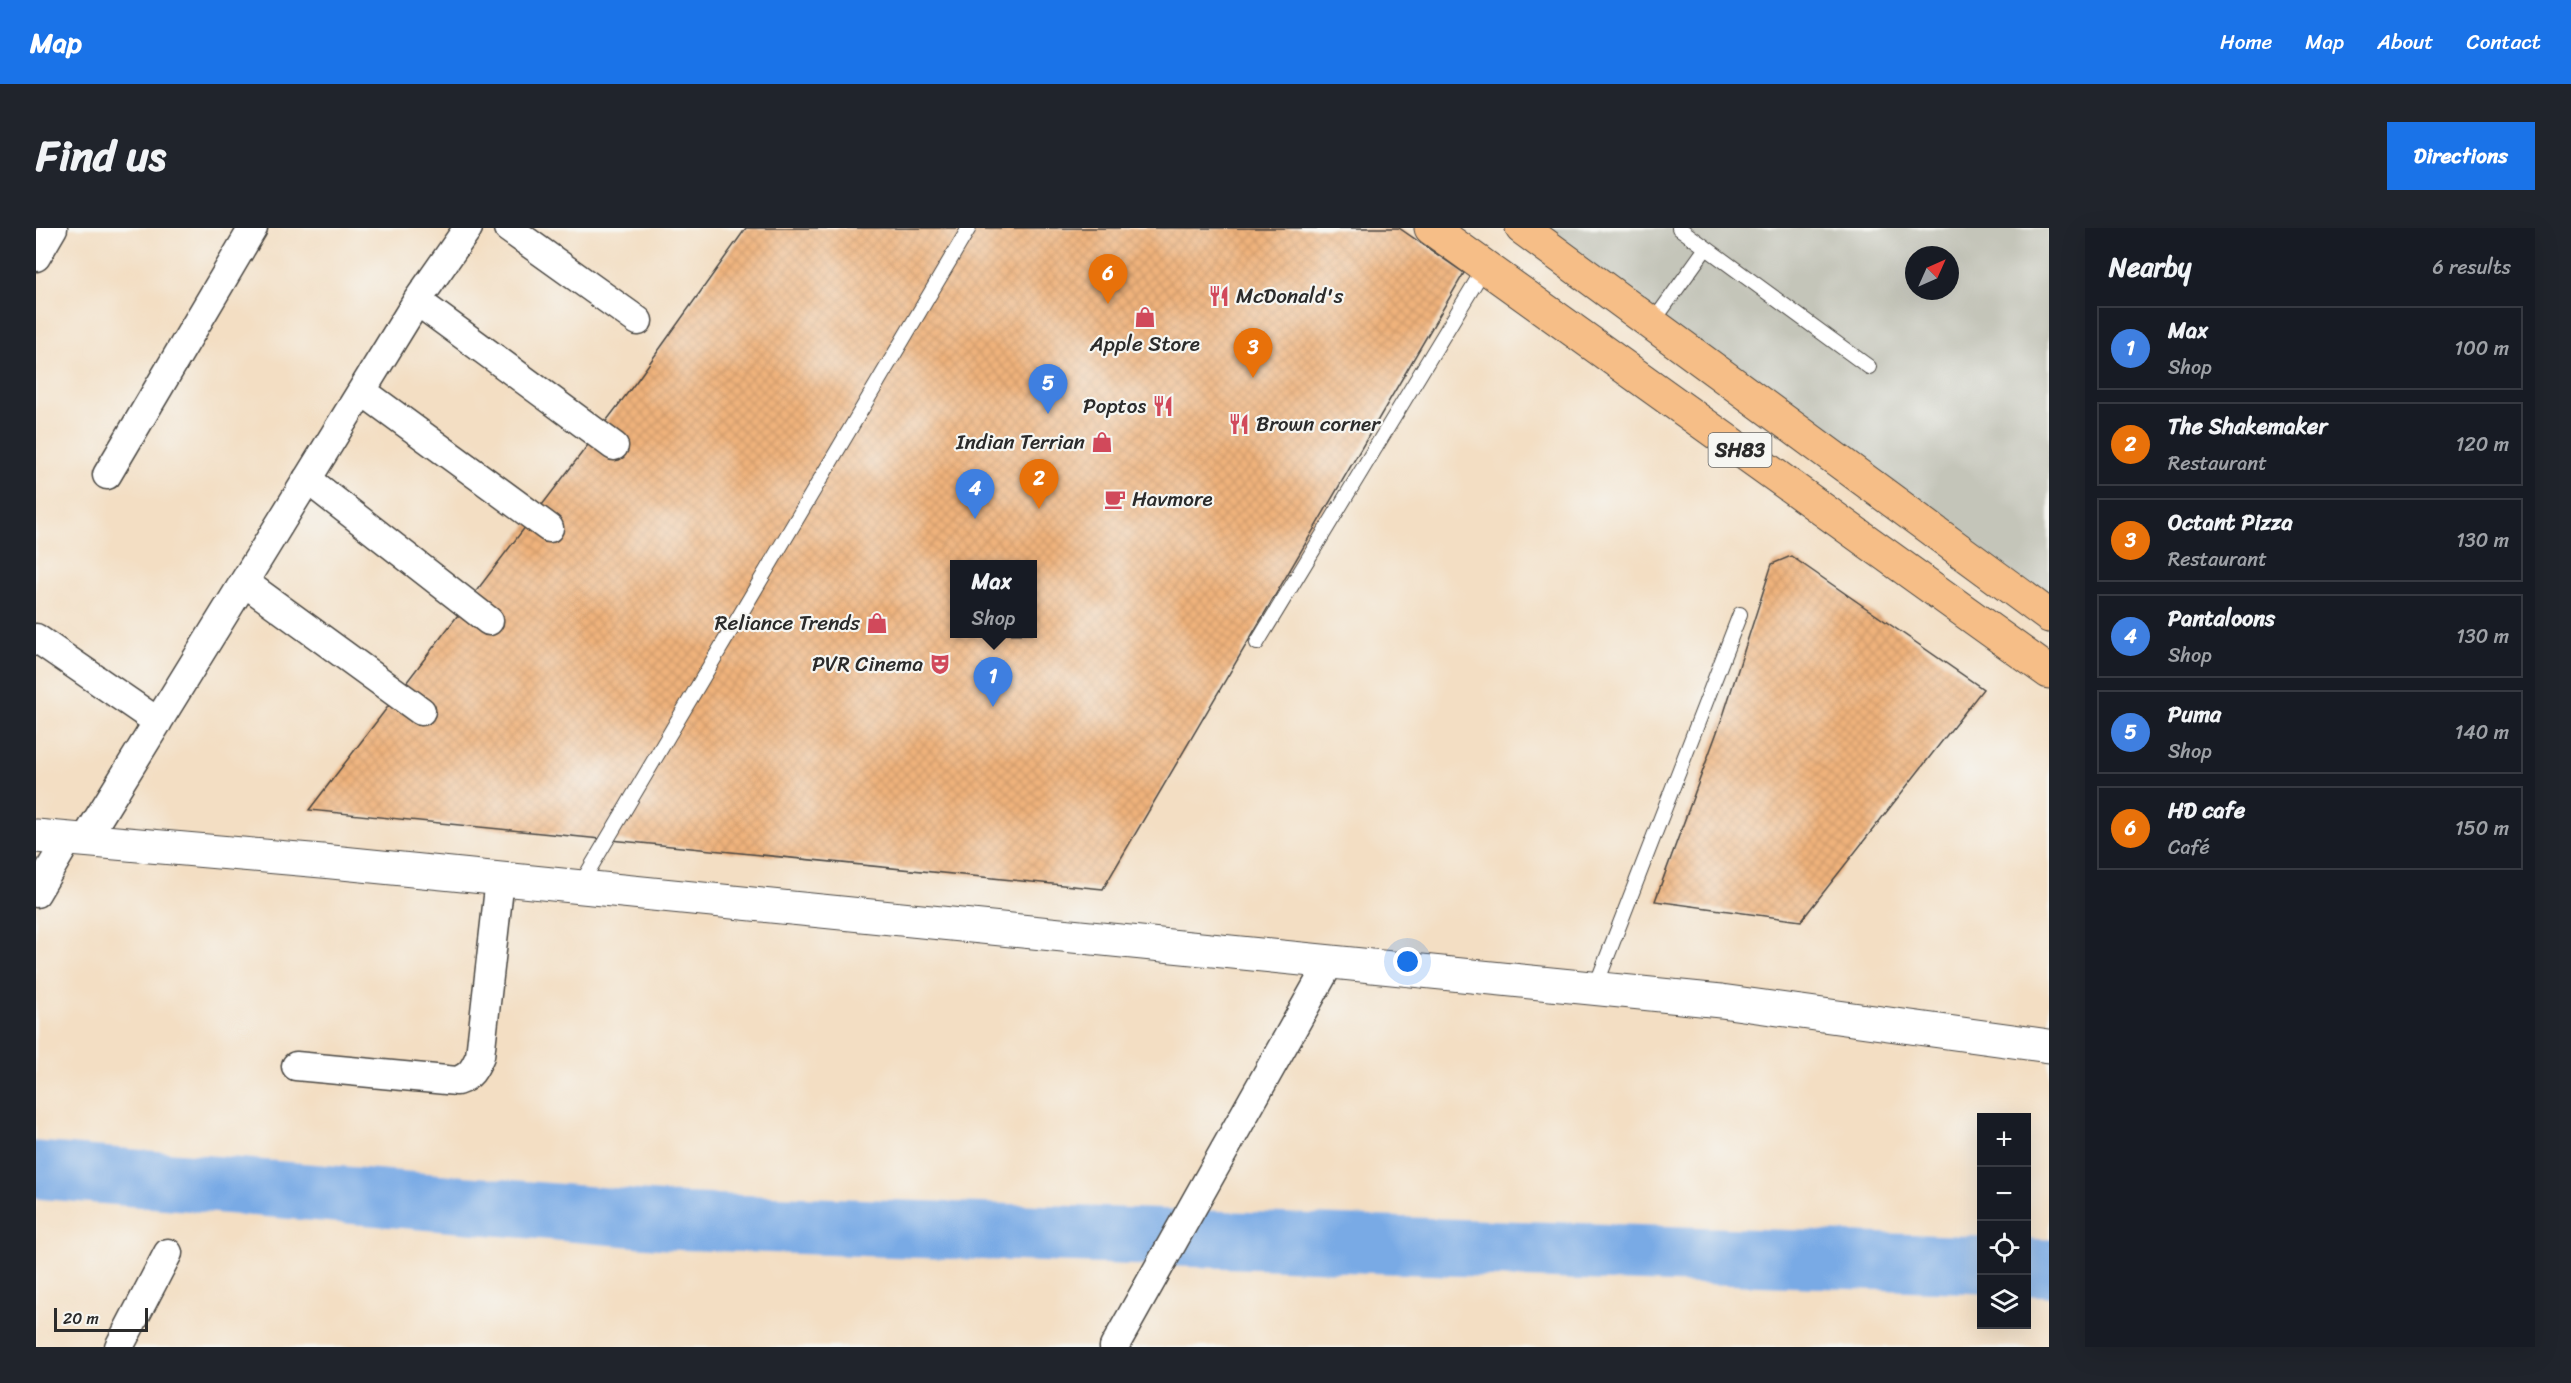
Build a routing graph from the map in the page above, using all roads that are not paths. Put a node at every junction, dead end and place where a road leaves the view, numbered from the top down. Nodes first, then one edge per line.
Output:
1 (53, 228) edge
2 (253, 228) edge
3 (508, 228) edge
4 (969, 228) edge
5 (1431, 228) edge
6 (1679, 228) edge
7 (466, 229) edge
8 (1540, 237) edge
9 (1706, 248) junction
10 (36, 256) edge
11 (1485, 267) junction
12 (417, 301) junction
13 (638, 321) dead end
14 (1653, 322) junction
15 (1869, 367) dead end
16 (362, 391) junction
17 (614, 446) dead end
18 (106, 475) dead end
19 (307, 479) junction
20 (549, 528) dead end
21 (244, 582) junction
22 (1740, 614) dead end
23 (2049, 616) edge
24 (489, 621) dead end
25 (36, 638) edge
26 (1257, 643) dead end
27 (2049, 672) edge
28 (421, 711) dead end
29 (158, 722) junction
30 (63, 839) edge
31 (500, 879) junction
32 (579, 888) junction
33 (36, 893) edge
34 (1330, 962) junction
35 (1595, 988) junction
36 (2049, 1046) edge
37 (296, 1066) dead end
38 (168, 1252) dead end
39 (119, 1347) edge
40 (1114, 1347) edge

1 - 10 street
2 - 18 street
3 - 13 street
4 - 32 lane
5 - 11 main road, SH83
6 - 9 lane
7 - 12 street
8 - 14 main road, SH83
9 - 14 lane
9 - 15 lane
11 - 26 lane
11 - 27 main road, SH83
12 - 16 street
12 - 17 street
14 - 23 main road, SH83
16 - 19 street
16 - 20 street
19 - 21 street
19 - 24 street
21 - 28 street
21 - 29 street
22 - 35 lane
25 - 29 street
29 - 30 street
30 - 31 street
30 - 33 street
31 - 32 street
31 - 37 street
32 - 34 street
34 - 35 street
34 - 40 street
35 - 36 street
38 - 39 street

